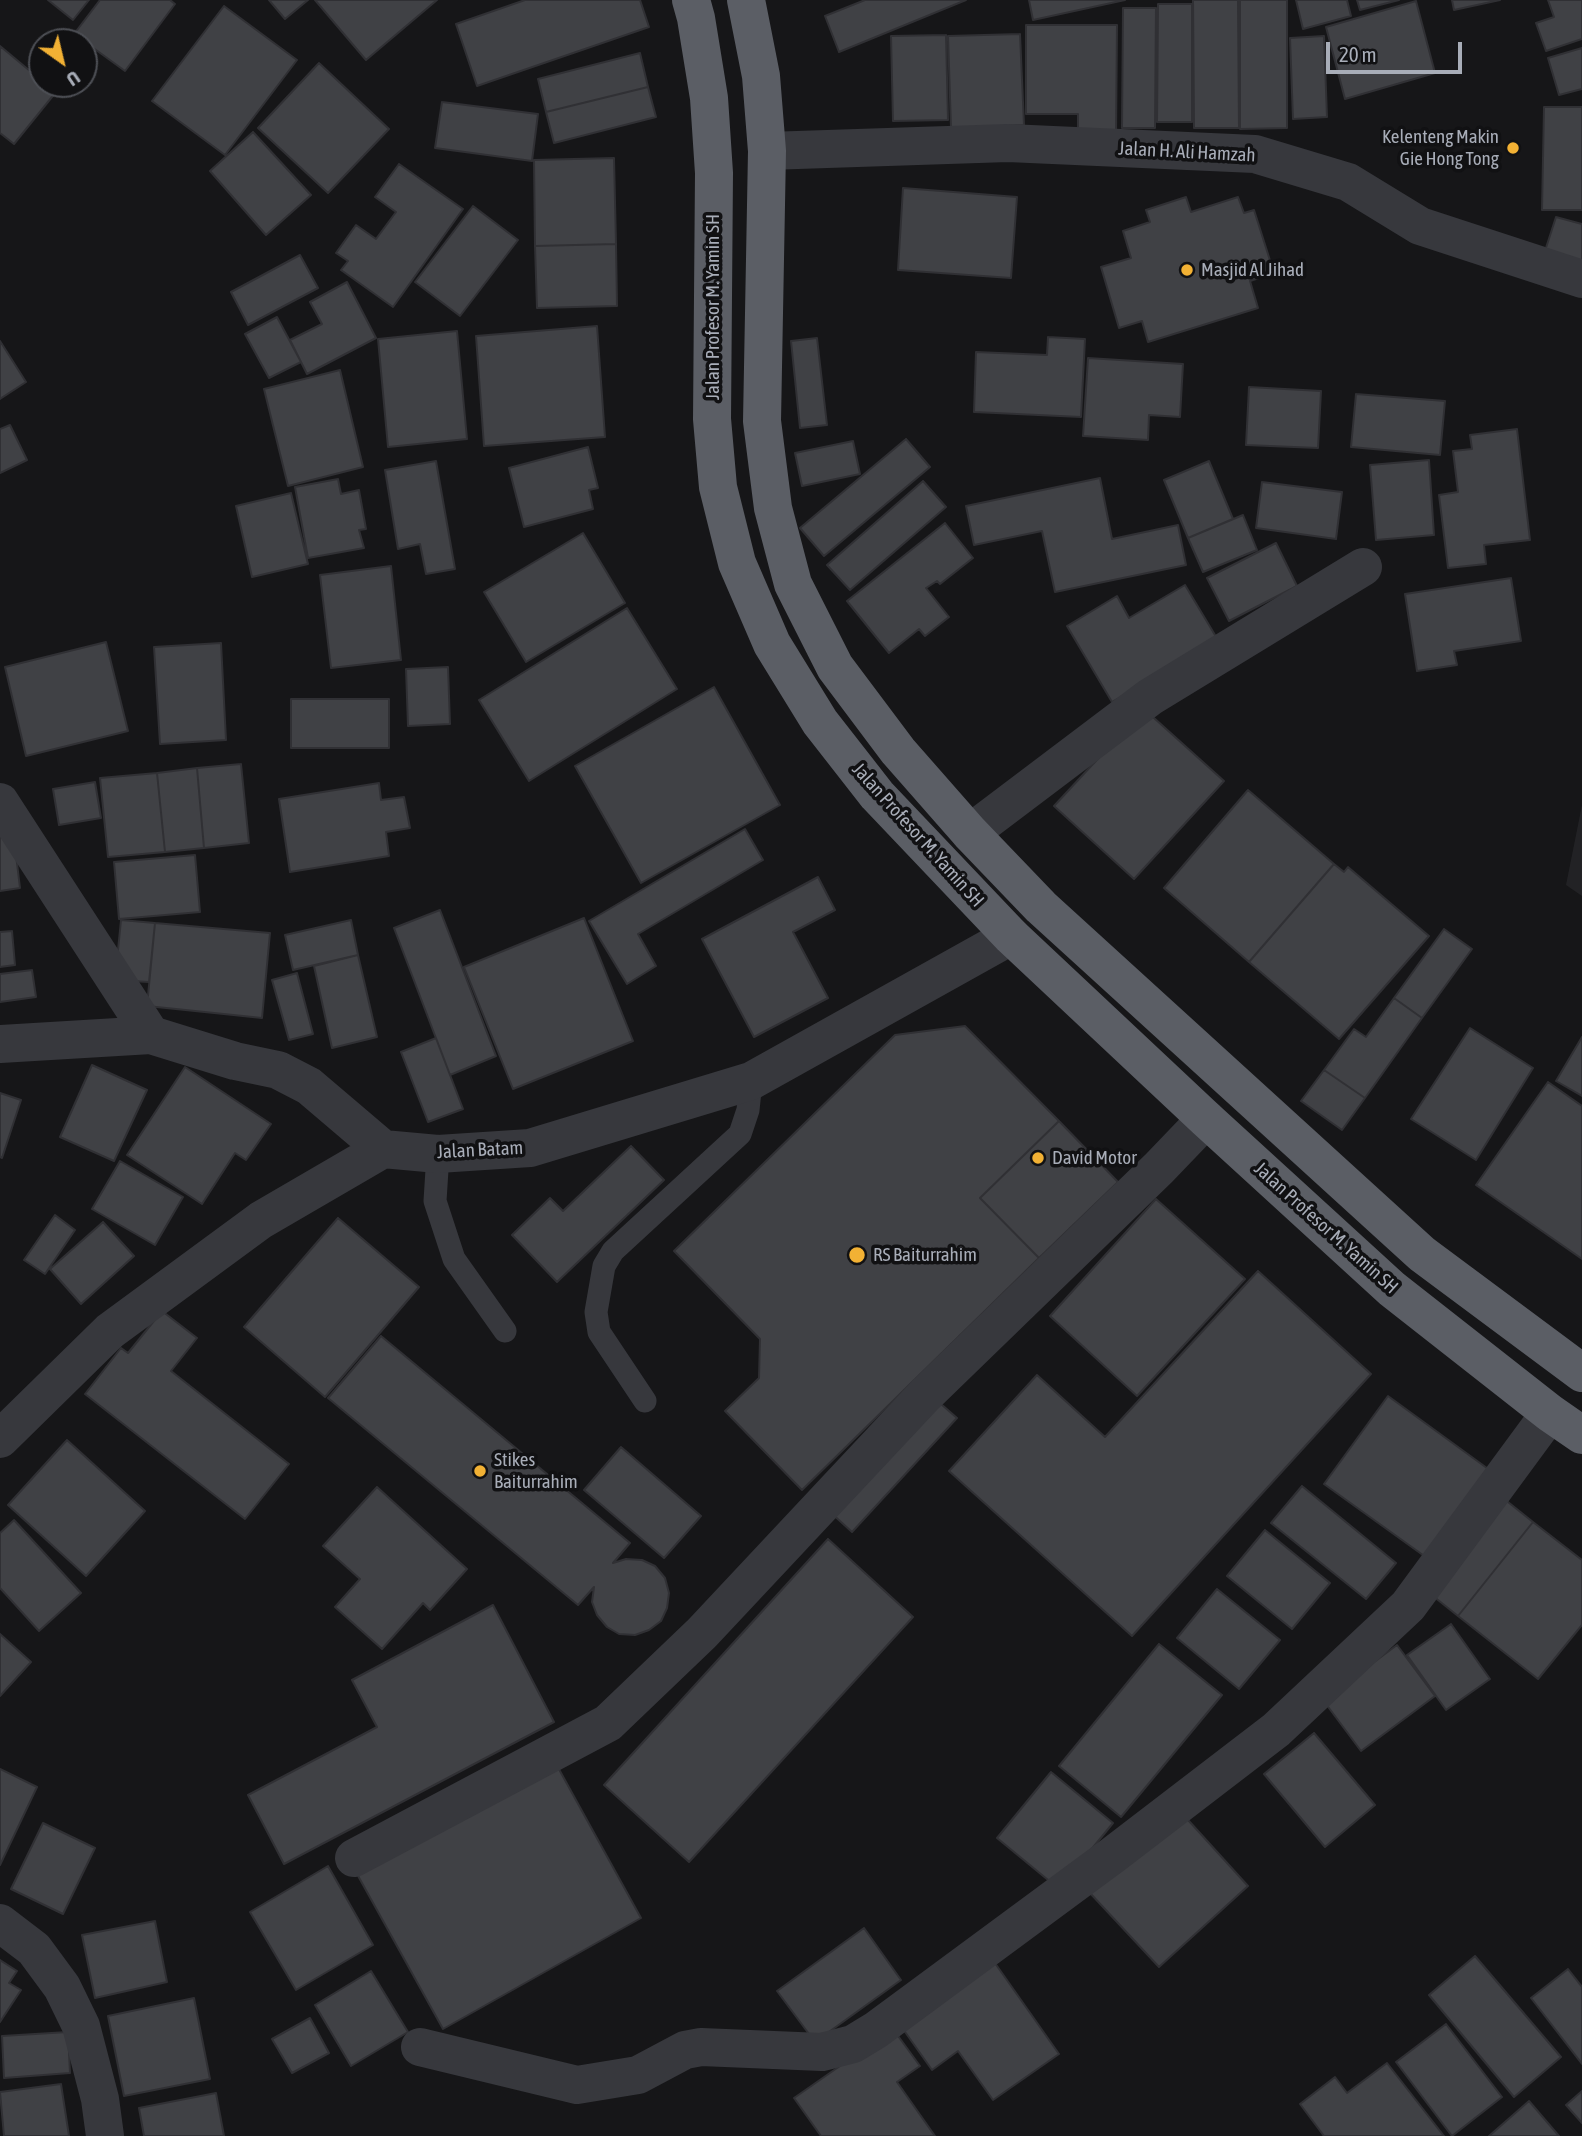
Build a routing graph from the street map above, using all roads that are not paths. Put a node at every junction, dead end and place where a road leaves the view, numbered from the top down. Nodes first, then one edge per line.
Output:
1 (691, 0) edge
2 (746, 0) edge
3 (767, 151) junction
4 (1582, 279) edge
5 (1363, 567) dead end
6 (0, 802) edge
7 (970, 832) junction
8 (1011, 936) junction
9 (151, 1035) junction
10 (0, 1044) edge
11 (751, 1081) junction
12 (1206, 1119) junction
13 (383, 1149) junction
14 (438, 1154) junction
15 (505, 1331) dead end
16 (1582, 1373) edge
17 (645, 1401) dead end
18 (1550, 1413) junction
19 (1582, 1435) edge
20 (0, 1439) edge
21 (354, 1858) dead end
22 (0, 1923) edge
23 (420, 2047) dead end
24 (105, 2136) edge

1 - 8 highway, Jalan Profesor M. Yamin SH
2 - 3 highway, Jalan Profesor M. Yamin SH
3 - 4 street, Jalan H. Ali Hamzah
3 - 7 highway, Jalan Profesor M. Yamin SH
5 - 7 street
6 - 9 street
7 - 16 highway, Jalan Profesor M. Yamin SH
8 - 11 street, Jalan Batam
8 - 12 highway, Jalan Profesor M. Yamin SH
9 - 10 street
9 - 13 street
11 - 14 street, Jalan Batam
11 - 17 lane
12 - 18 highway, Jalan Profesor M. Yamin SH
12 - 21 street
13 - 14 street, Jalan Batam
13 - 20 street
14 - 15 lane
18 - 19 highway, Jalan Profesor M. Yamin SH
18 - 23 street
22 - 24 street

